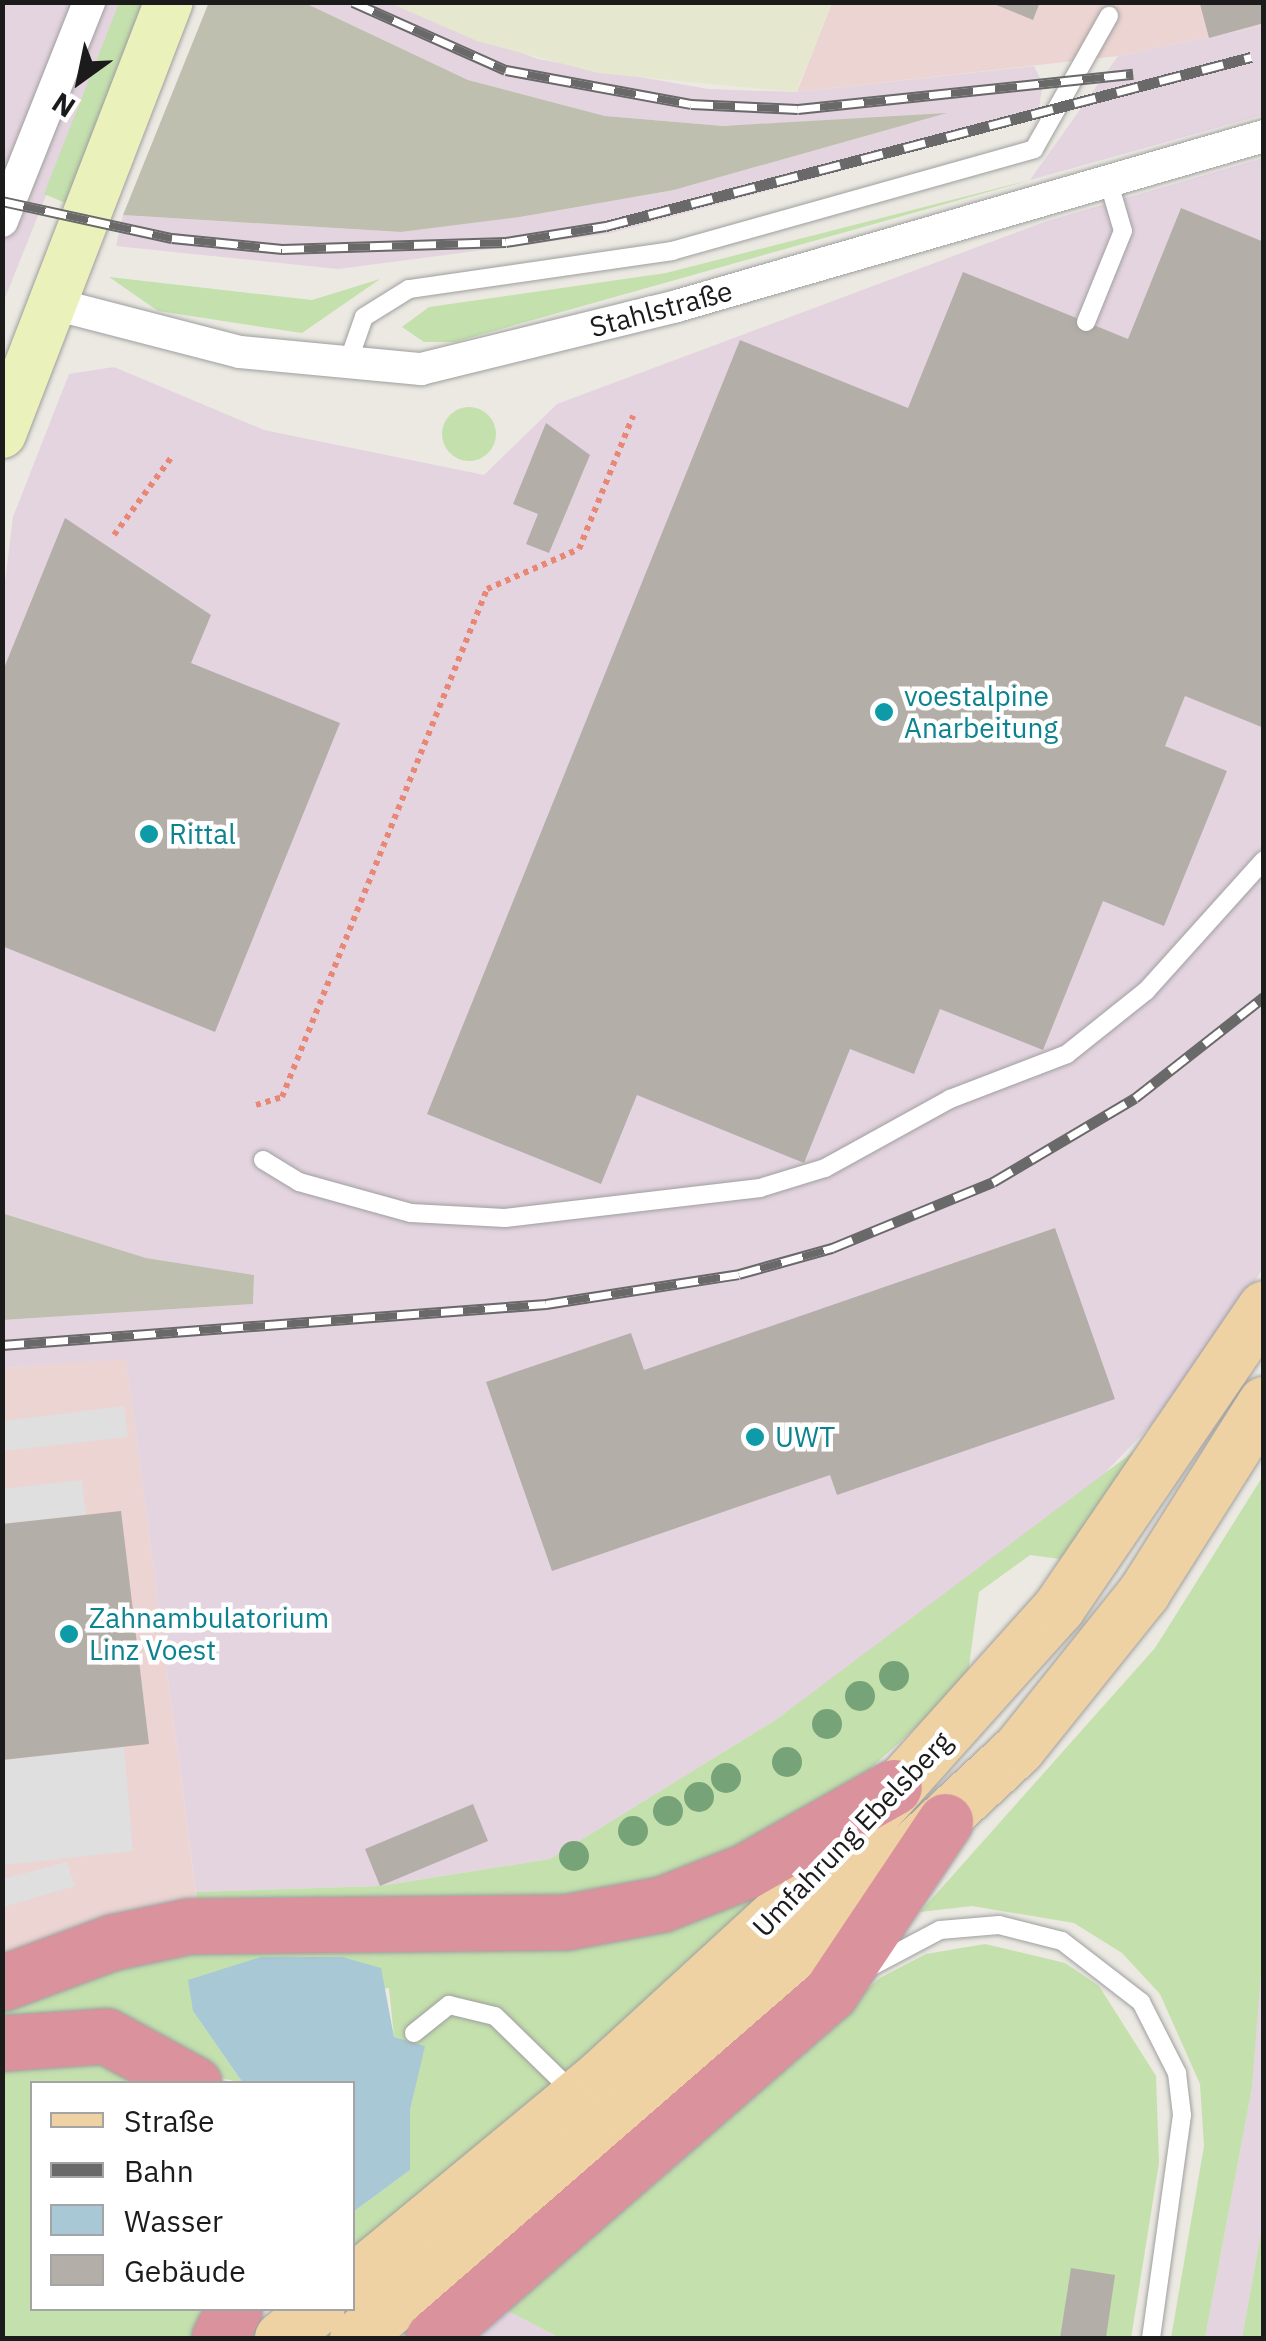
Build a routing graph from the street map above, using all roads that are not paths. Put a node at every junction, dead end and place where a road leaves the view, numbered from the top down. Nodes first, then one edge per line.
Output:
1 (89, 2) edge
2 (169, 2) edge
3 (1110, 16) dead end
4 (1264, 136) edge
5 (1108, 180) junction
6 (2, 221) edge
7 (50, 302) junction
8 (1086, 322) dead end
9 (346, 368) junction
10 (2, 434) edge
11 (1264, 860) edge
12 (263, 1160) dead end
13 (1264, 1307) edge
14 (1264, 1403) edge
15 (894, 1787) junction
16 (945, 1821) junction
17 (2, 1983) edge
18 (830, 1993) junction
19 (414, 2033) dead end
20 (2, 2043) edge
21 (188, 2081) edge
22 (576, 2096) junction
23 (355, 2280) edge
24 (232, 2311) edge
25 (315, 2311) edge
26 (218, 2338) edge
27 (281, 2338) edge
28 (356, 2338) edge
29 (433, 2338) edge
30 (1150, 2338) edge

1 - 6 street
2 - 7 street
3 - 9 lane
4 - 5 street, Stahlstraße
5 - 8 lane
5 - 9 street, Stahlstraße
7 - 9 street, Stahlstraße
7 - 10 street
11 - 12 lane
13 - 15 main road, Umfahrung Ebelsberg
14 - 16 main road, Umfahrung Ebelsberg
15 - 17 highway
15 - 22 main road, Umfahrung Ebelsberg
16 - 18 highway
16 - 28 main road, Umfahrung Ebelsberg
18 - 29 highway
18 - 30 lane
19 - 22 lane
20 - 21 highway
22 - 23 main road, Umfahrung Ebelsberg
24 - 26 highway
25 - 27 main road

